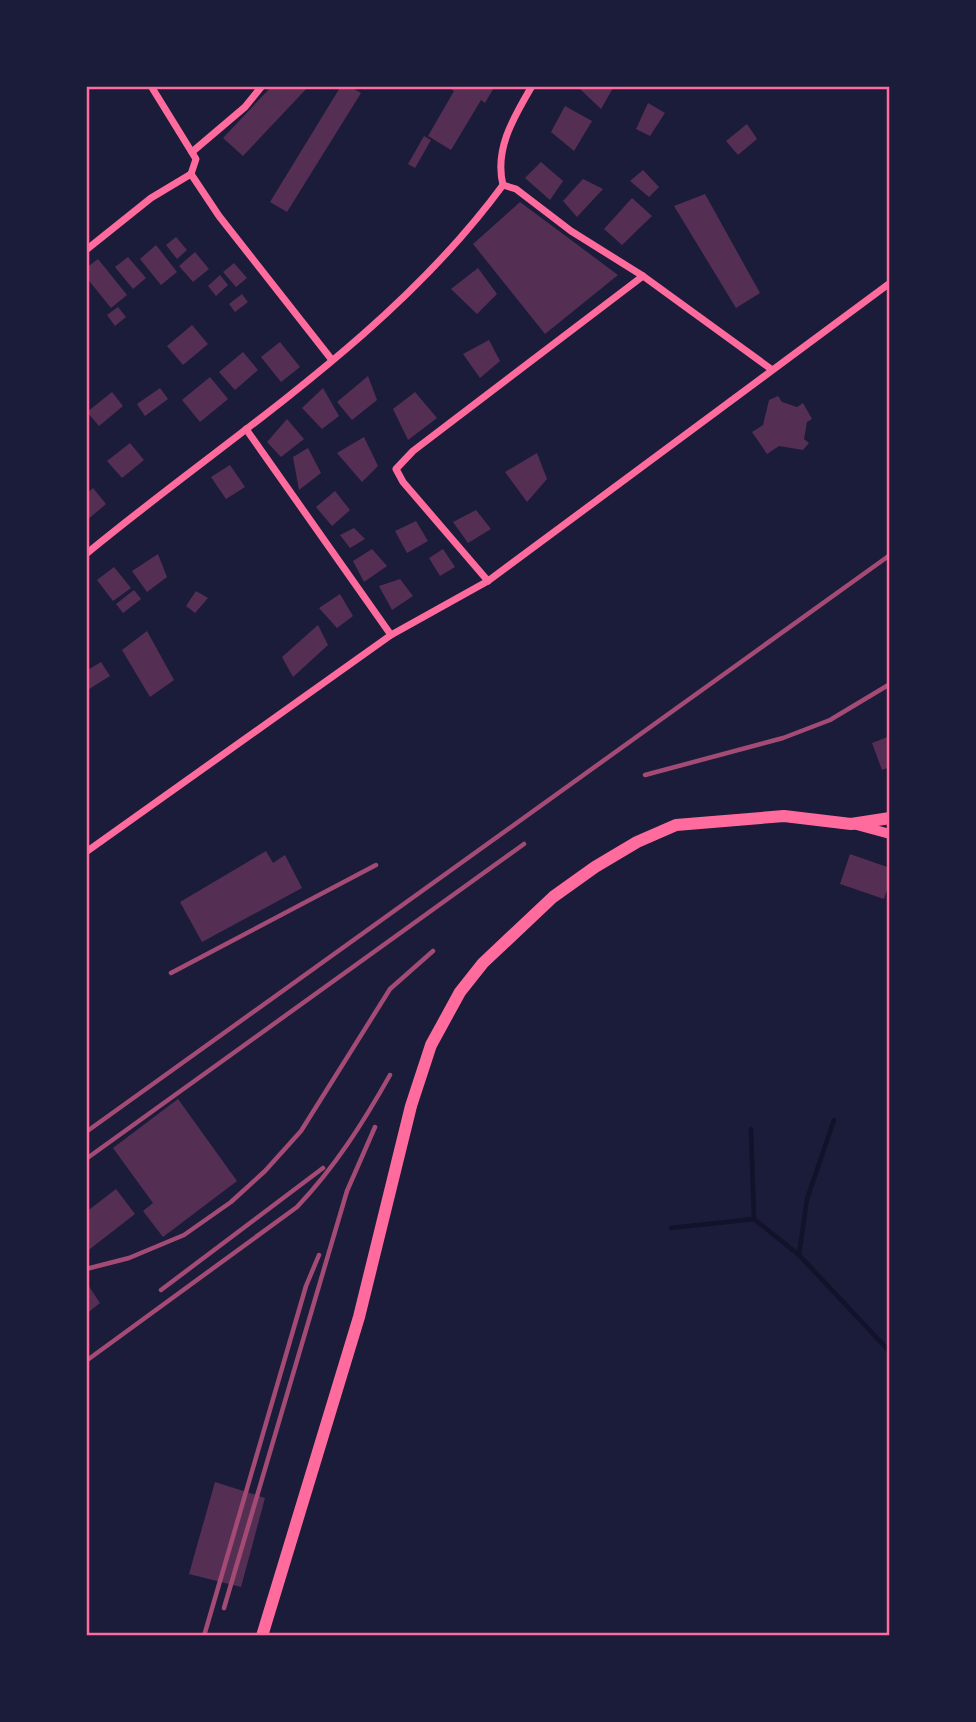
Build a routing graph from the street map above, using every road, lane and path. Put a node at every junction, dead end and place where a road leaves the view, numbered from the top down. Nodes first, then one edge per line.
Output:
1 (262, 86) edge
2 (532, 86) edge
3 (153, 87) edge
4 (192, 152) junction
5 (191, 174) junction
6 (503, 185) junction
7 (86, 250) edge
8 (643, 276) junction
9 (890, 284) edge
10 (332, 360) junction
11 (771, 369) junction
12 (246, 429) junction
13 (86, 554) edge
14 (488, 581) junction
15 (391, 635) junction
16 (890, 818) edge
17 (851, 824) junction
18 (890, 834) edge
19 (86, 852) edge
20 (262, 1636) edge

1 - 4 street
2 - 6 street
3 - 4 street
4 - 5 street
5 - 7 street
5 - 10 street
6 - 8 street
6 - 10 street
8 - 11 street
8 - 14 street
9 - 11 street
10 - 12 street
11 - 14 street
12 - 13 street
12 - 15 street
14 - 15 street
15 - 19 street
16 - 17 highway
17 - 18 street
17 - 20 highway

